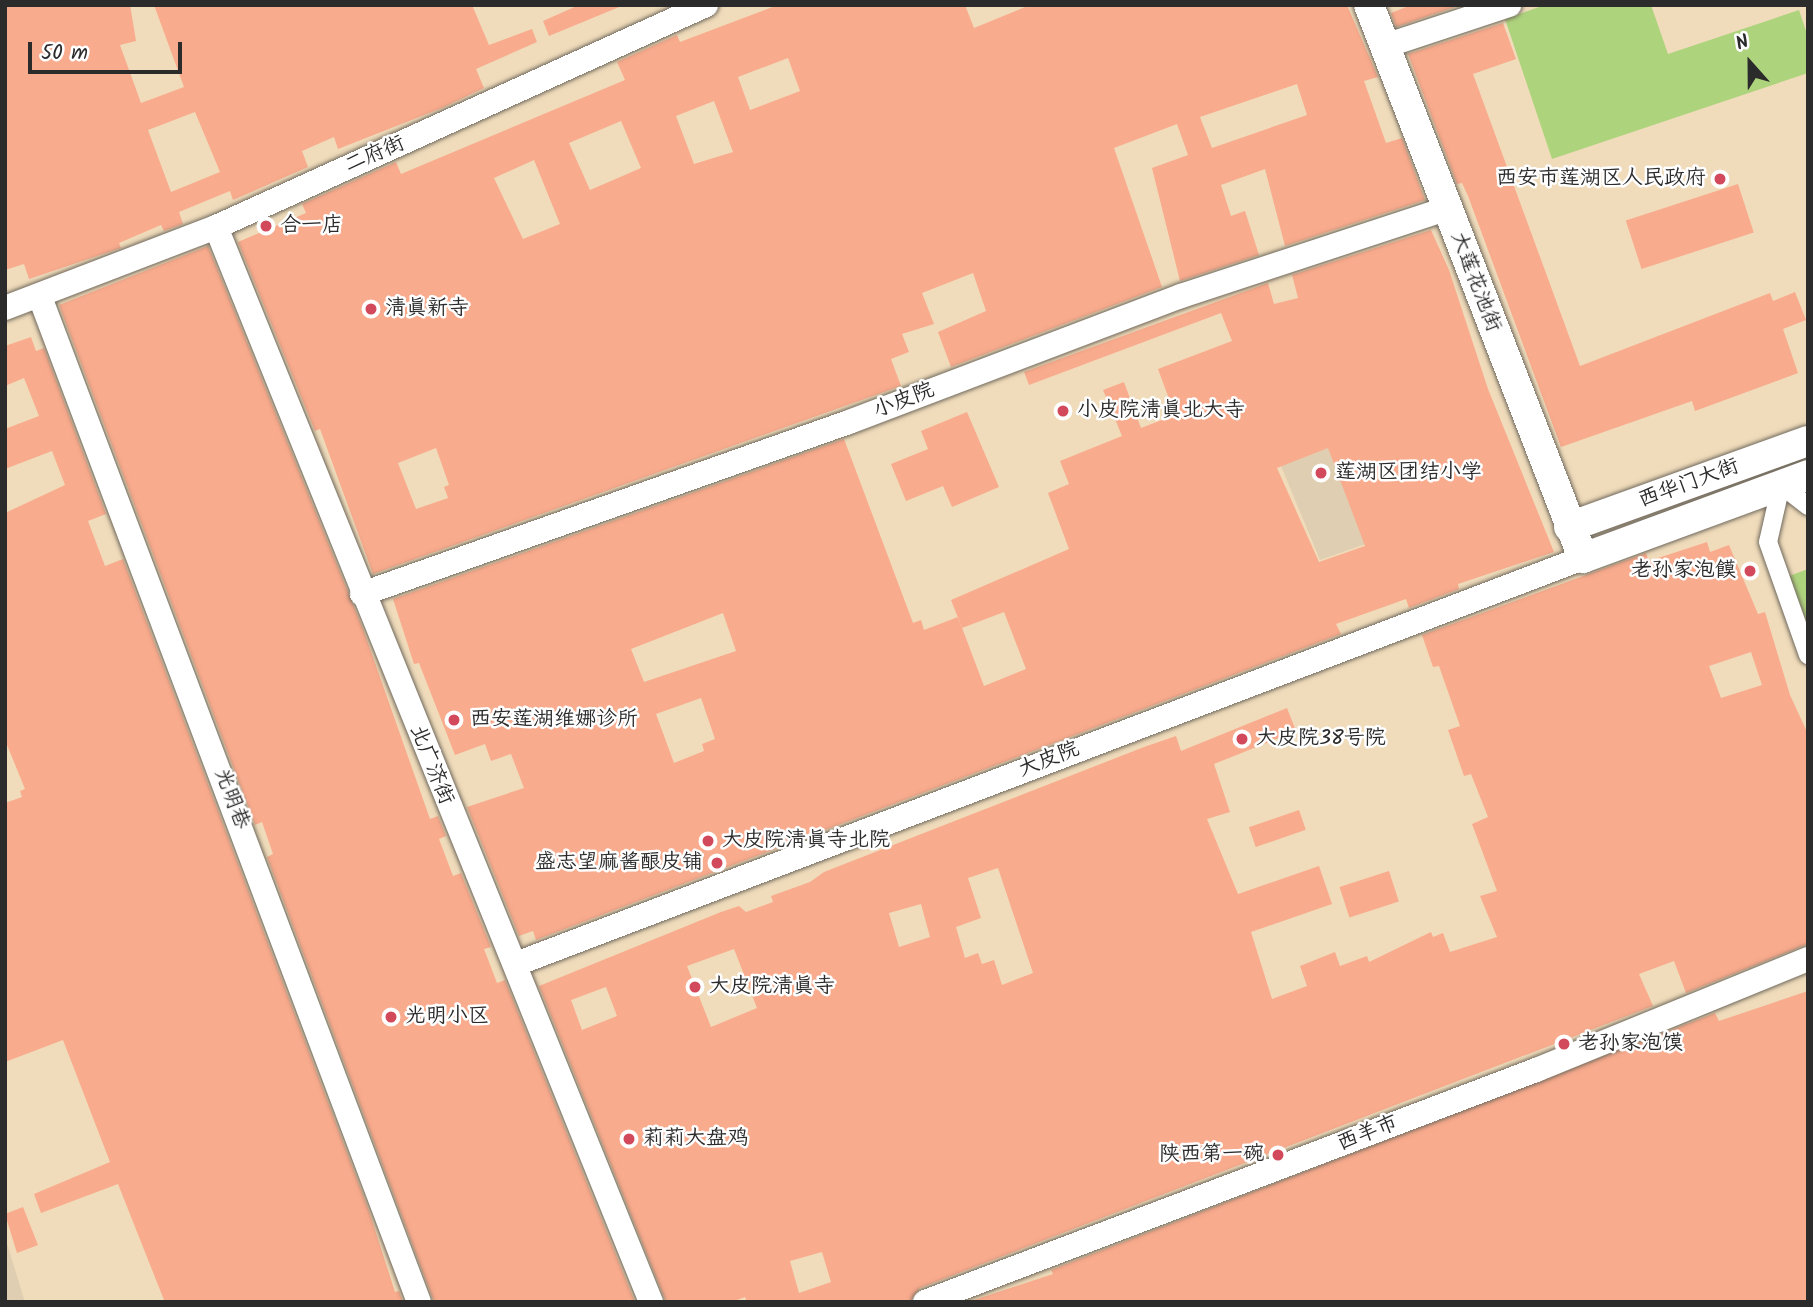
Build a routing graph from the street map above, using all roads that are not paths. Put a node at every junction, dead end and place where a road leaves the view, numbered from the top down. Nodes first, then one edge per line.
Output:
1 (706, 5) edge
2 (1369, 5) edge
3 (1509, 5) edge
4 (1385, 46) junction
5 (1446, 209) junction
6 (216, 227) junction
7 (40, 297) junction
8 (5, 308) edge
9 (1808, 441) edge
10 (1794, 480) edge
11 (1808, 506) edge
12 (1569, 527) junction
13 (1583, 558) junction
14 (362, 594) junction
15 (1808, 654) edge
16 (1808, 959) edge
17 (516, 964) junction
18 (419, 1302) edge
19 (651, 1302) edge
20 (925, 1302) edge

1 - 6 street, 二府街
2 - 4 street, 大莲花池街
3 - 4 street
4 - 5 street, 大莲花池街
5 - 12 street, 大莲花池街
5 - 14 street, 小皮院
6 - 7 street, 二府街
6 - 14 street, 北广济街
7 - 8 street, 二府街
7 - 18 street, 光明巷
9 - 12 street, 西华门大街
10 - 11 street
10 - 13 street, 西华门大街
10 - 15 street
12 - 13 street, 大莲花池街
13 - 17 street, 大皮院
14 - 17 street, 北广济街
16 - 20 street, 西羊市
17 - 19 street, 北广济街

